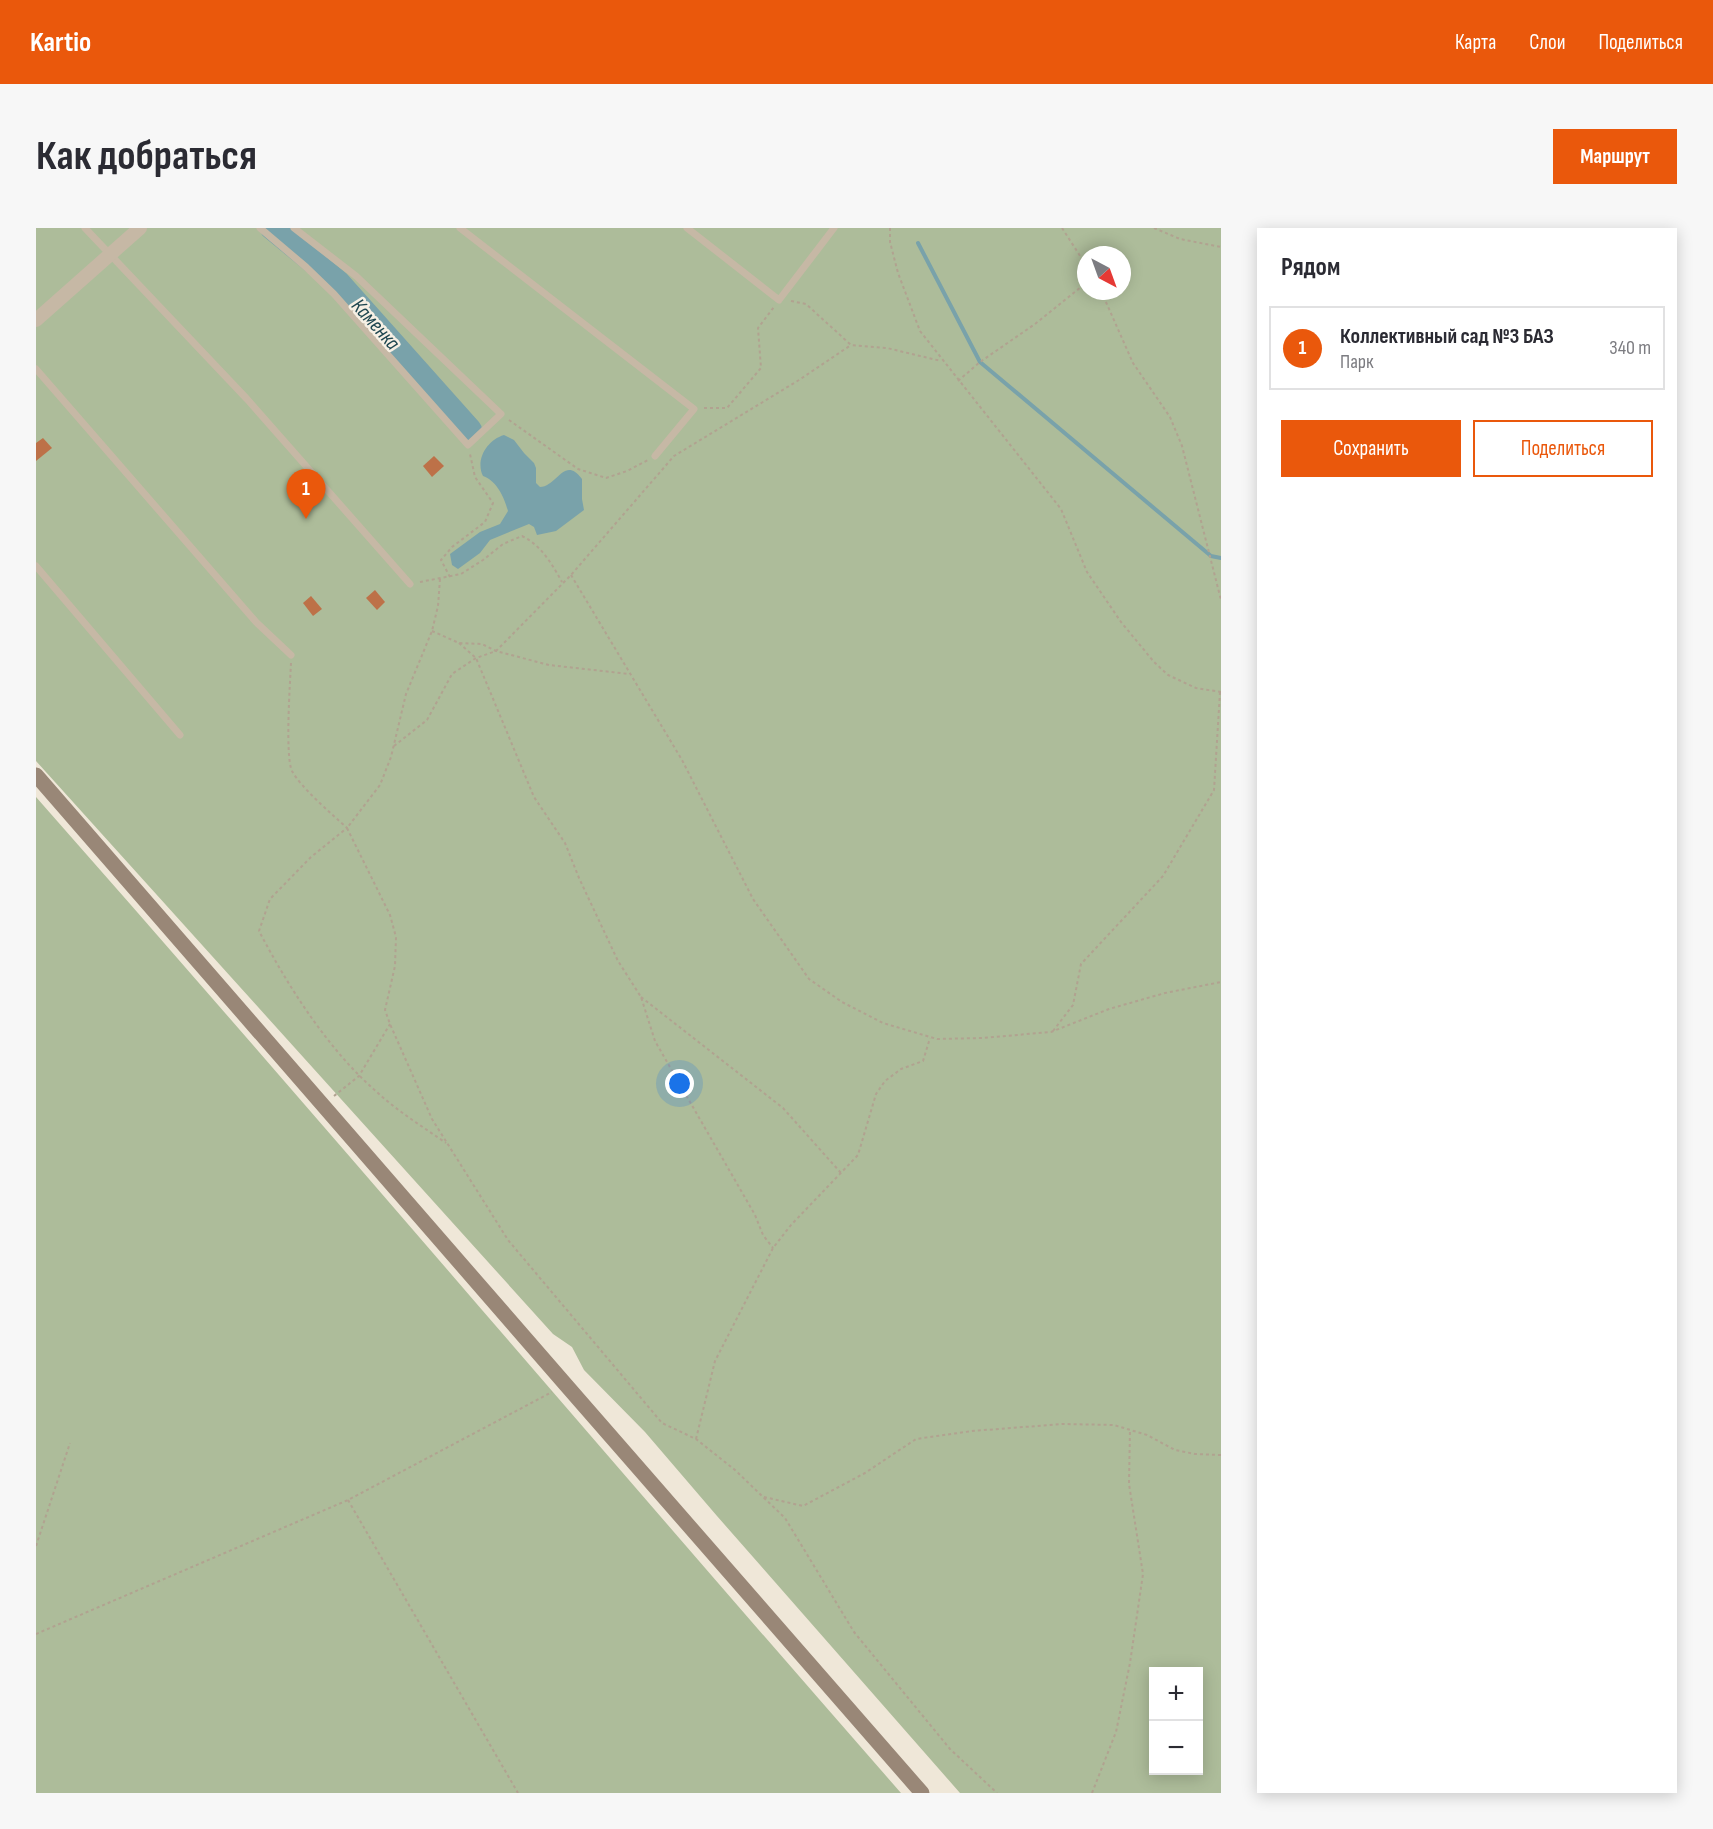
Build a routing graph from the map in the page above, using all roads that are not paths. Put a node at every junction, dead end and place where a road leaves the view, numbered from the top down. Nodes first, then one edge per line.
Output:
1 (85, 228) edge
2 (140, 228) edge
3 (260, 228) edge
4 (294, 228) edge
5 (460, 228) edge
6 (687, 228) edge
7 (834, 228) edge
8 (109, 255) junction
9 (36, 320) edge
10 (36, 369) edge
11 (655, 456) road end
12 (36, 566) edge
13 (410, 584) road end
14 (291, 655) road end
15 (180, 735) dead end
16 (36, 775) edge
17 (922, 1793) edge

1 - 8 lane
2 - 8 street
3 - 4 lane
5 - 11 lane
6 - 7 lane
8 - 9 street
8 - 13 lane
10 - 14 lane
12 - 15 lane
16 - 17 main road

